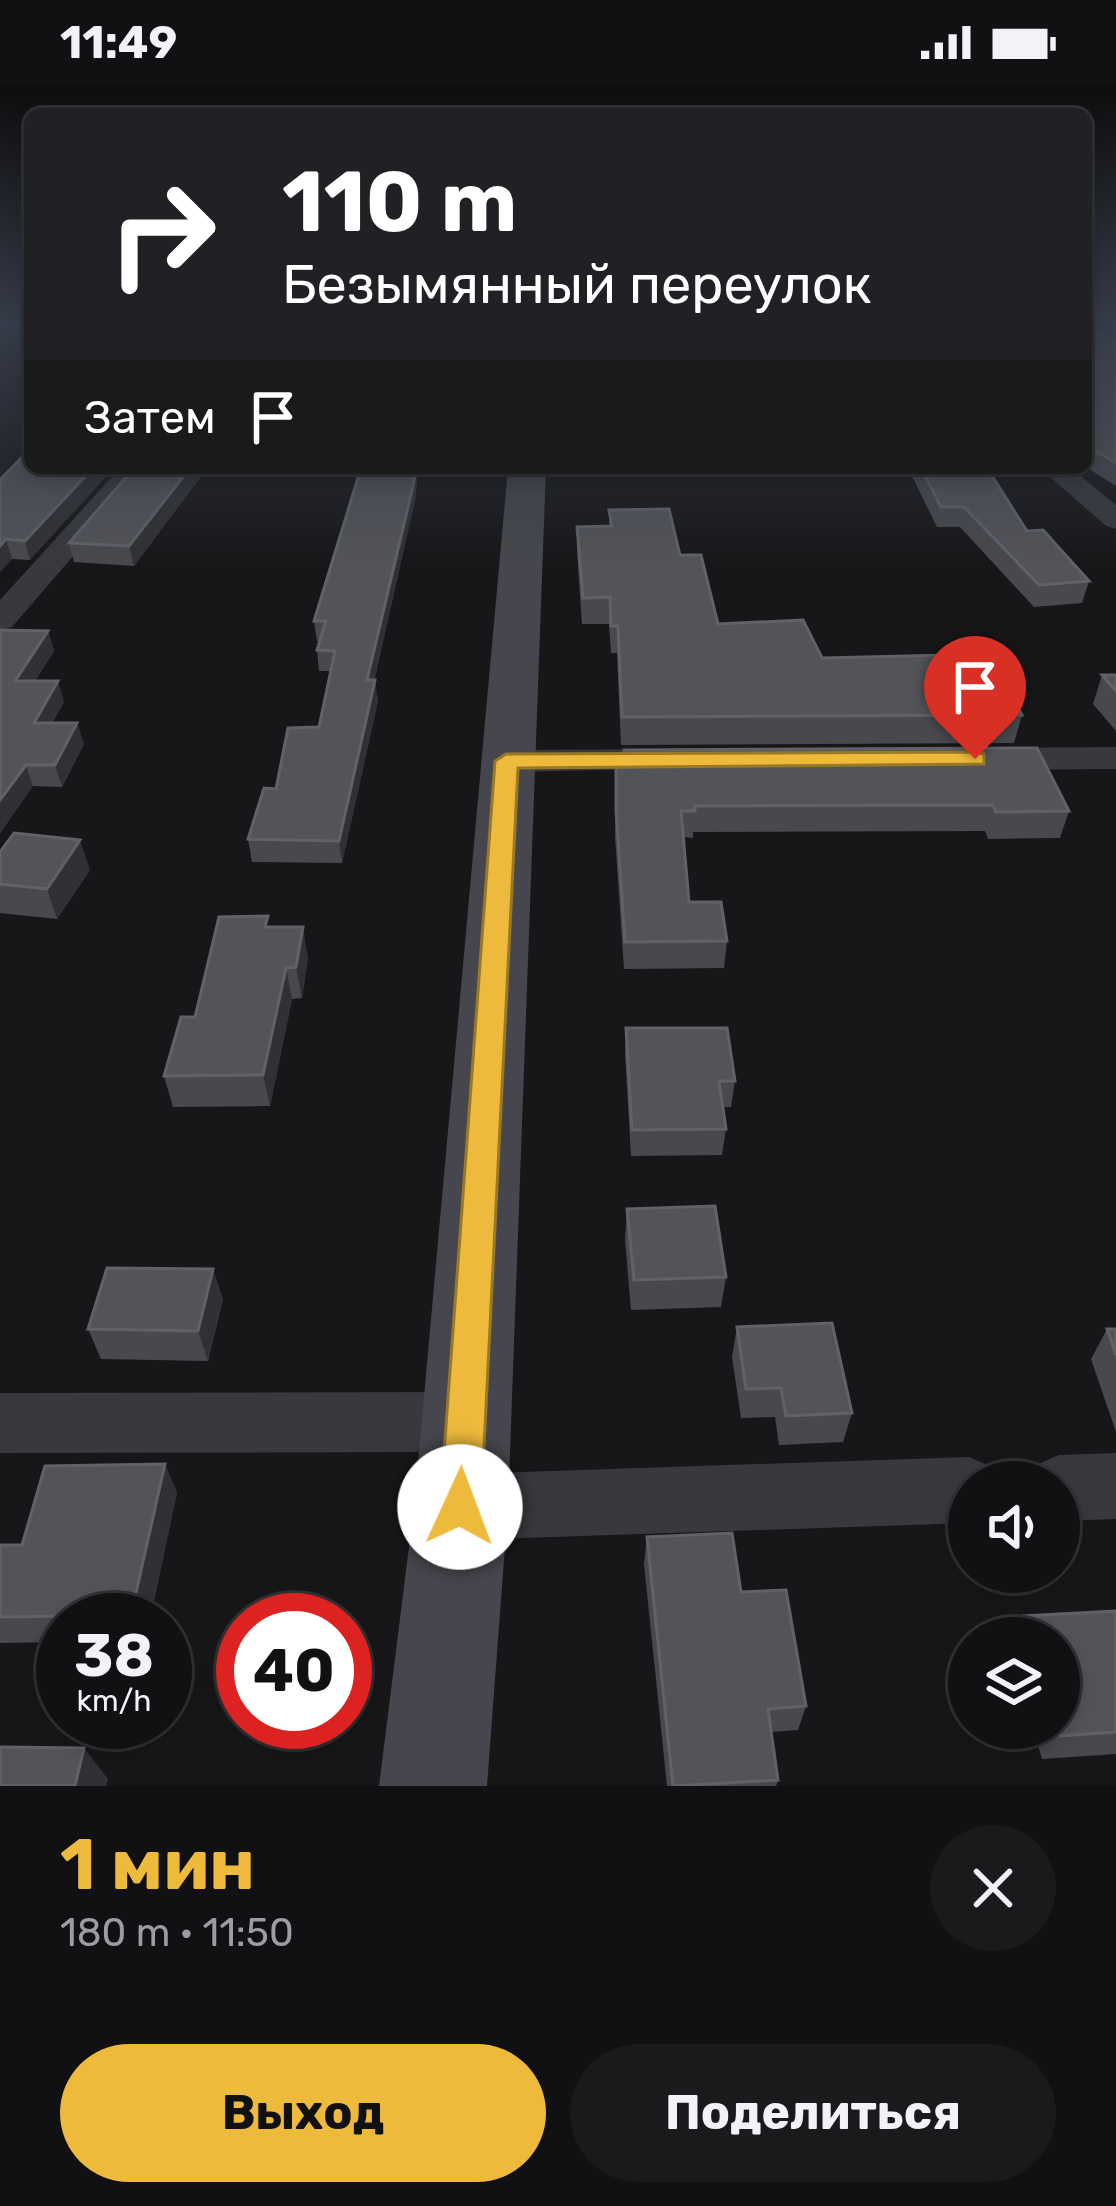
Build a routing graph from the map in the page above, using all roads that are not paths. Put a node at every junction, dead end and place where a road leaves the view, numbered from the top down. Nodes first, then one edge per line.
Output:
1 (129, 474) edge
2 (527, 474) edge
3 (1061, 474) edge
4 (1116, 520) edge
5 (0, 620) edge
6 (1116, 758) edge
7 (952, 759) edge
8 (717, 760) edge
9 (506, 761) junction
10 (464, 1422) junction
11 (0, 1423) edge
12 (1116, 1486) edge
13 (1080, 1487) edge
14 (948, 1491) edge
15 (460, 1507) junction
16 (434, 1786) edge

1 - 5 street
2 - 9 street
3 - 4 street
6 - 7 street
8 - 9 street
9 - 10 street
10 - 11 street
10 - 15 street
12 - 13 street
14 - 15 street
15 - 16 street

